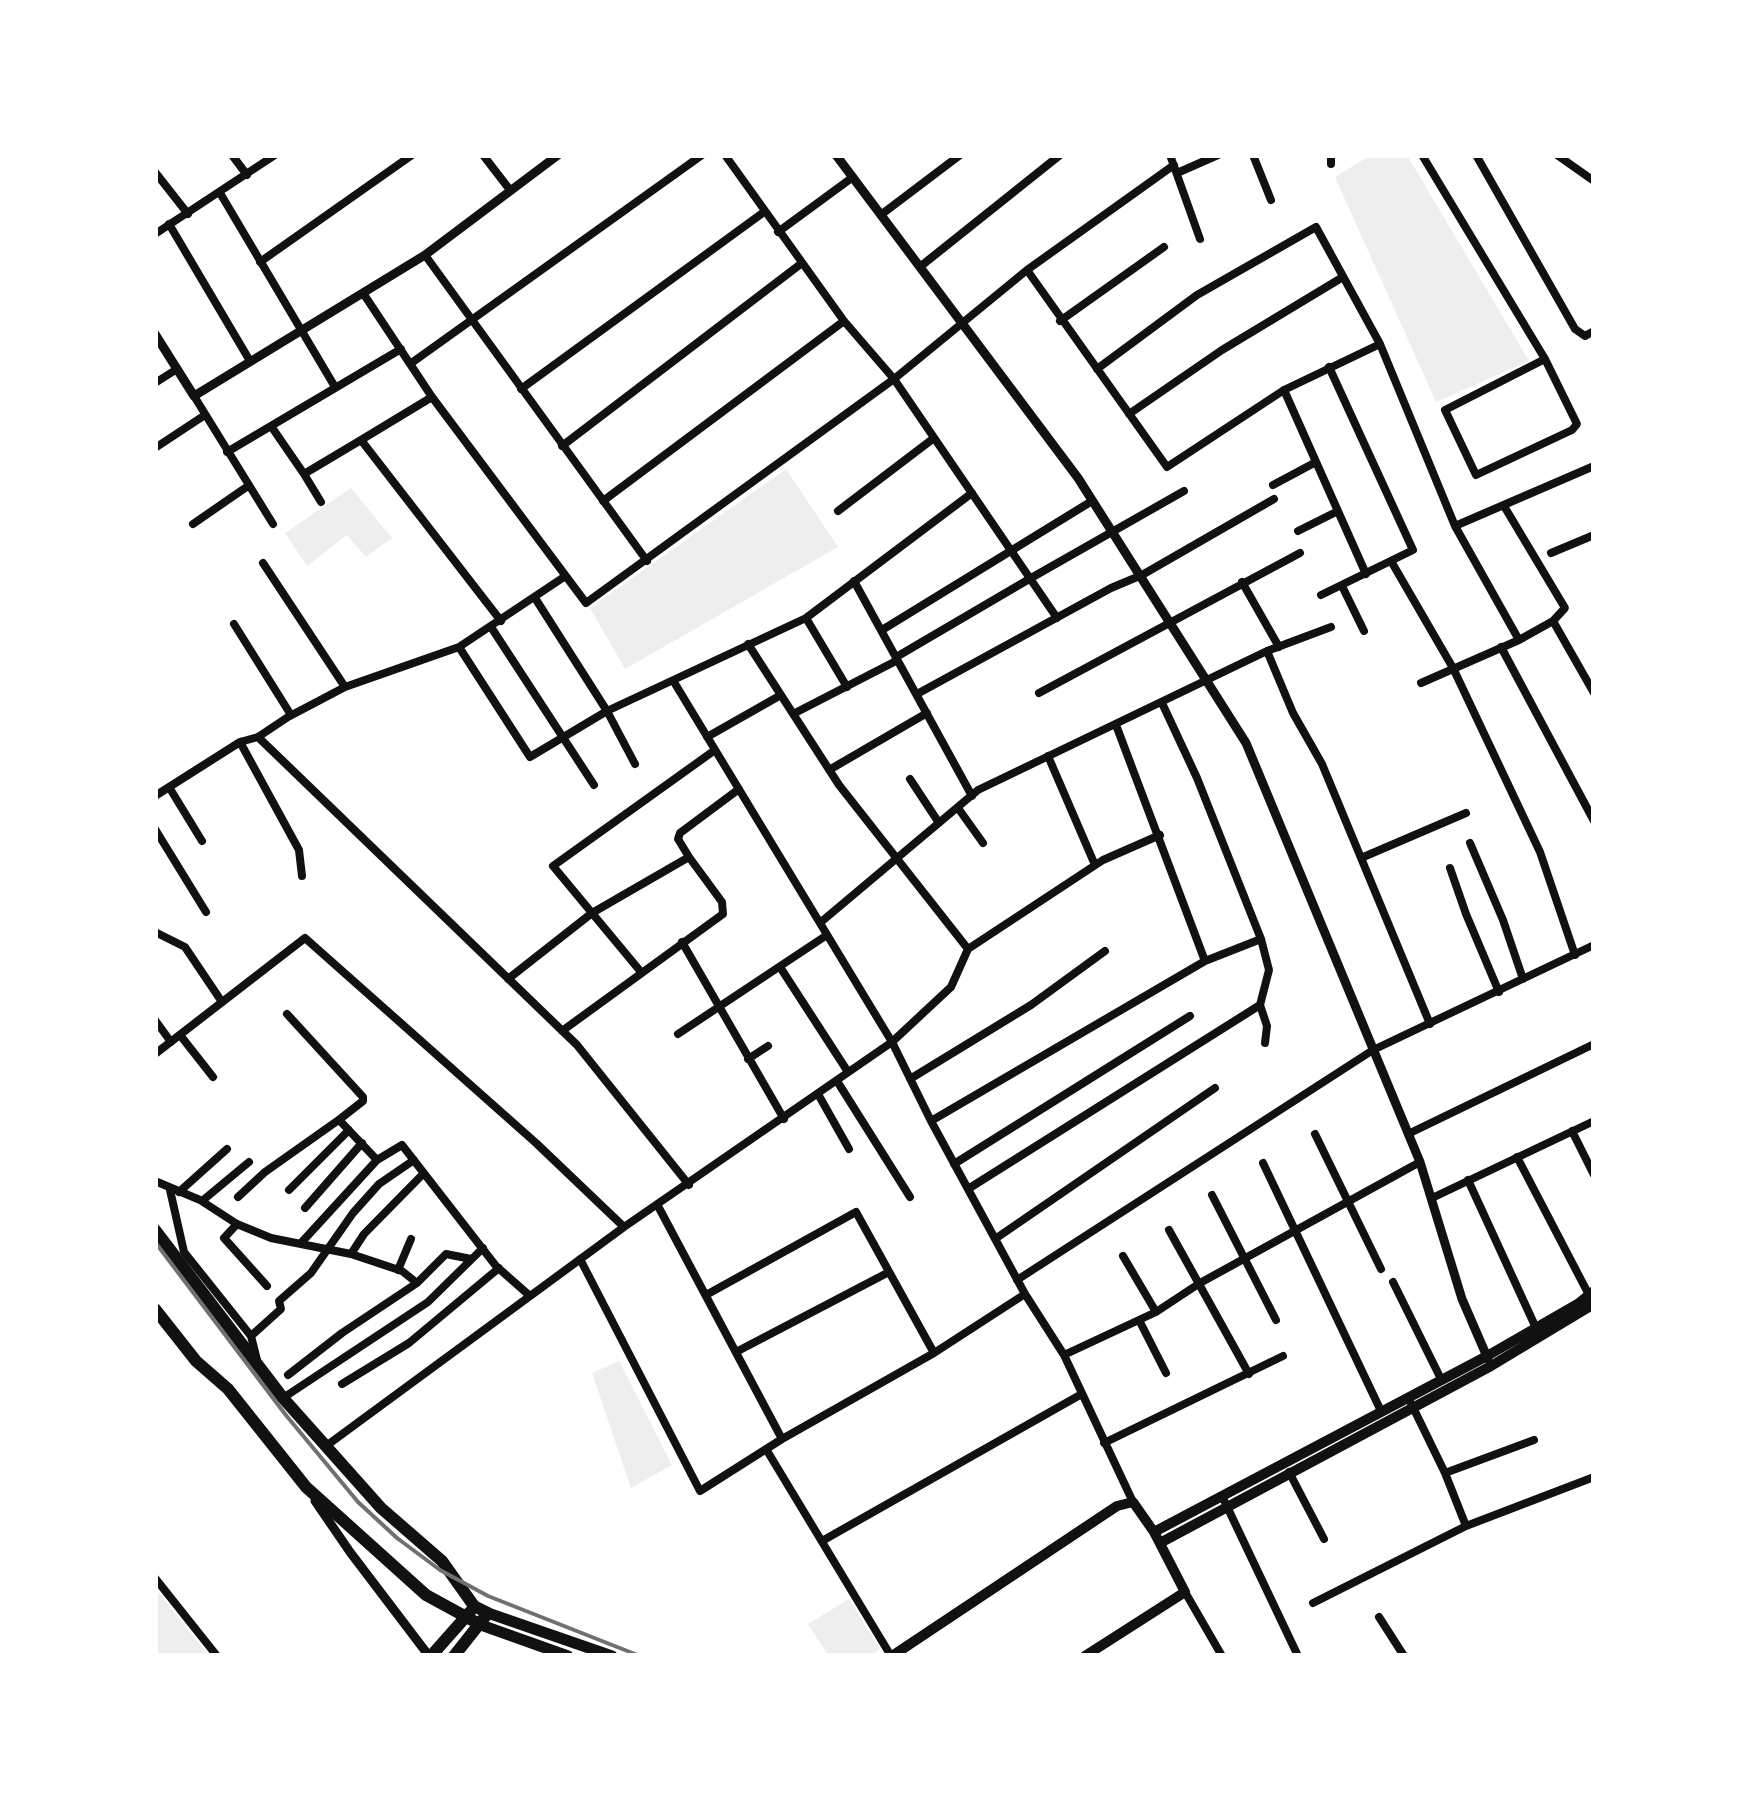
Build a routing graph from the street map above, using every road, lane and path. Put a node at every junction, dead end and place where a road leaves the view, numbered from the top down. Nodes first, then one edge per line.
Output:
1 (232, 155) edge
2 (275, 155) edge
3 (412, 155) edge
4 (483, 155) edge
5 (558, 155) edge
6 (702, 155) edge
7 (725, 155) edge
8 (836, 155) edge
9 (960, 155) edge
10 (1060, 155) edge
11 (1170, 155) edge
12 (1218, 155) edge
13 (1253, 155) edge
14 (1422, 155) edge
15 (1476, 155) edge
16 (1556, 155) edge
17 (947, 159) edge
18 (1175, 169) junction
19 (155, 172) edge
20 (247, 175) junction
21 (853, 177) junction
22 (1594, 181) edge
23 (510, 190) junction
24 (220, 193) junction
25 (1271, 200) dead end
26 (764, 212) junction
27 (188, 214) junction
28 (882, 214) junction
29 (169, 224) junction
30 (778, 232) junction
31 (155, 234) edge
32 (1200, 239) dead end
33 (1164, 248) dead end
34 (425, 255) junction
35 (260, 262) junction
36 (802, 263) junction
37 (922, 266) junction
38 (1027, 270) junction
39 (1343, 278) junction
40 (363, 293) junction
41 (472, 320) junction
42 (844, 321) junction
43 (1060, 321) junction
44 (963, 323) junction
45 (301, 331) junction
46 (1594, 331) edge
47 (155, 334) edge
48 (1380, 344) junction
49 (401, 350) junction
50 (1545, 359) junction
51 (250, 361) junction
52 (410, 364) junction
53 (1329, 367) junction
54 (177, 369) junction
55 (1097, 369) junction
56 (894, 379) junction
57 (155, 383) edge
58 (335, 387) junction
59 (521, 389) junction
60 (1284, 390) junction
61 (194, 396) junction
62 (432, 397) junction
63 (1129, 414) junction
64 (205, 415) junction
65 (271, 426) junction
66 (934, 438) junction
67 (362, 440) junction
68 (562, 446) junction
69 (155, 448) edge
70 (227, 452) junction
71 (1316, 462) junction
72 (1594, 466) edge
73 (304, 474) junction
74 (1273, 485) dead end
75 (248, 486) junction
76 (1184, 492) dead end
77 (972, 493) junction
78 (1274, 499) dead end
79 (603, 501) junction
80 (1092, 501) junction
81 (321, 502) dead end
82 (1504, 506) junction
83 (838, 511) dead end
84 (1338, 511) junction
85 (193, 524) dead end
86 (273, 524) dead end
87 (1455, 526) junction
88 (1114, 531) junction
89 (1298, 531) dead end
90 (1594, 535) edge
91 (1012, 551) junction
92 (1550, 553) dead end
93 (1300, 554) dead end
94 (1391, 560) junction
95 (647, 561) junction
96 (263, 563) dead end
97 (1366, 574) junction
98 (1142, 575) junction
99 (564, 577) junction
100 (1031, 578) junction
101 (854, 581) junction
102 (1242, 582) junction
103 (1342, 586) junction
104 (1321, 595) dead end
105 (535, 598) junction
106 (806, 618) junction
107 (1057, 618) junction
108 (501, 621) junction
109 (1552, 621) junction
110 (1167, 622) junction
111 (234, 624) dead end
112 (491, 626) junction
113 (1331, 628) dead end
114 (882, 630) junction
115 (1364, 631) dead end
116 (1518, 640) junction
117 (748, 644) junction
118 (459, 646) junction
119 (1280, 647) junction
120 (1501, 648) junction
121 (1267, 651) junction
122 (898, 656) junction
123 (1453, 668) junction
124 (1206, 680) junction
125 (674, 682) junction
126 (1421, 683) dead end
127 (847, 686) junction
128 (344, 687) junction
129 (1039, 692) dead end
130 (1594, 692) edge
131 (917, 694) junction
132 (780, 695) junction
133 (1162, 703) junction
134 (607, 711) junction
135 (793, 714) junction
136 (927, 714) junction
137 (291, 716) junction
138 (1116, 725) junction
139 (564, 736) junction
140 (707, 736) junction
141 (258, 738) junction
142 (240, 742) junction
143 (715, 750) junction
144 (1048, 756) junction
145 (634, 764) dead end
146 (829, 770) junction
147 (910, 779) dead end
148 (594, 786) dead end
149 (169, 787) junction
150 (739, 790) junction
151 (155, 796) edge
152 (972, 796) junction
153 (958, 808) junction
154 (1466, 814) dead end
155 (1594, 821) edge
156 (939, 823) junction
157 (155, 829) edge
158 (1160, 835) junction
159 (202, 841) dead end
160 (983, 843) dead end
161 (1470, 843) dead end
162 (689, 857) junction
163 (1361, 858) junction
164 (894, 859) junction
165 (1094, 865) junction
166 (1450, 868) dead end
167 (302, 876) dead end
168 (206, 912) dead end
169 (592, 912) junction
170 (821, 922) junction
171 (155, 932) edge
172 (827, 935) junction
173 (1261, 939) junction
174 (682, 942) junction
175 (1594, 946) edge
176 (968, 950) junction
177 (1105, 951) dead end
178 (1575, 954) junction
179 (1206, 961) junction
180 (780, 967) junction
181 (641, 972) junction
182 (508, 979) junction
183 (1523, 979) junction
184 (1499, 992) junction
185 (222, 1002) junction
186 (1260, 1005) junction
187 (718, 1007) junction
188 (287, 1014) dead end
189 (1190, 1016) dead end
190 (155, 1020) edge
191 (1430, 1024) junction
192 (562, 1032) junction
193 (678, 1034) dead end
194 (180, 1035) junction
195 (171, 1042) junction
196 (892, 1042) junction
197 (1265, 1043) dead end
198 (1594, 1044) edge
199 (768, 1046) dead end
200 (1374, 1050) junction
201 (155, 1054) edge
202 (748, 1060) junction
203 (848, 1072) junction
204 (213, 1076) dead end
205 (910, 1079) junction
206 (837, 1081) junction
207 (1216, 1088) dead end
208 (818, 1094) junction
209 (784, 1119) junction
210 (340, 1120) junction
211 (1594, 1121) edge
212 (931, 1122) junction
213 (349, 1130) junction
214 (1572, 1131) junction
215 (1315, 1134) dead end
216 (1408, 1134) junction
217 (362, 1144) junction
218 (849, 1148) dead end
219 (227, 1149) dead end
220 (1518, 1157) junction
221 (376, 1160) junction
222 (414, 1160) junction
223 (248, 1162) dead end
224 (1420, 1162) junction
225 (1263, 1163) dead end
226 (954, 1164) junction
227 (424, 1173) junction
228 (1594, 1175) edge
229 (1468, 1180) junction
230 (155, 1181) edge
231 (688, 1184) junction
232 (968, 1188) junction
233 (289, 1190) dead end
234 (174, 1191) junction
235 (1212, 1195) dead end
236 (238, 1197) dead end
237 (910, 1197) dead end
238 (1432, 1198) junction
239 (202, 1201) junction
240 (1349, 1203) junction
241 (658, 1206) junction
242 (305, 1208) dead end
243 (237, 1224) junction
244 (624, 1228) junction
245 (155, 1230) edge
246 (1168, 1230) dead end
247 (1296, 1231) junction
248 (995, 1238) junction
249 (411, 1239) dead end
250 (302, 1243) junction
251 (483, 1248) junction
252 (327, 1249) junction
253 (351, 1254) junction
254 (1123, 1256) dead end
255 (580, 1259) junction
256 (471, 1260) junction
257 (1248, 1260) junction
258 (498, 1268) junction
259 (1381, 1269) dead end
260 (398, 1270) junction
261 (889, 1272) junction
262 (1018, 1280) junction
263 (1393, 1282) dead end
264 (416, 1283) junction
265 (1200, 1284) junction
266 (267, 1286) dead end
267 (1025, 1294) junction
268 (706, 1295) junction
269 (530, 1296) junction
270 (1592, 1297) edge
271 (155, 1309) edge
272 (1156, 1312) junction
273 (1138, 1320) junction
274 (1276, 1320) dead end
275 (1536, 1328) junction
276 (251, 1336) junction
277 (736, 1352) junction
278 (934, 1353) junction
279 (1064, 1355) junction
280 (1283, 1356) dead end
281 (1489, 1361) junction
282 (259, 1367) junction
283 (1166, 1373) dead end
284 (288, 1374) dead end
285 (1249, 1374) junction
286 (1441, 1380) junction
287 (342, 1384) dead end
288 (1080, 1395) junction
289 (283, 1398) junction
290 (1410, 1402) junction
291 (1381, 1411) junction
292 (782, 1438) junction
293 (1534, 1440) dead end
294 (1104, 1443) junction
295 (326, 1446) junction
296 (766, 1450) junction
297 (1289, 1472) junction
298 (1445, 1473) junction
299 (1594, 1477) edge
300 (306, 1487) junction
301 (1224, 1501) junction
302 (1133, 1502) junction
303 (1466, 1526) junction
304 (1154, 1532) junction
305 (1324, 1539) dead end
306 (822, 1541) junction
307 (1160, 1543) junction
308 (155, 1578) edge
309 (1185, 1592) junction
310 (1313, 1603) dead end
311 (470, 1612) junction
312 (1379, 1618) dead end
313 (485, 1619) junction
314 (217, 1656) edge
315 (430, 1656) edge
316 (454, 1656) edge
317 (568, 1656) edge
318 (612, 1656) edge
319 (891, 1656) edge
320 (1085, 1656) edge
321 (1222, 1656) edge
322 (1298, 1656) edge
323 (1404, 1656) edge

1 - 20 street
2 - 20 street
3 - 35 street
4 - 23 street
5 - 23 street
6 - 41 street
7 - 26 street
8 - 21 street
9 - 17 street
10 - 37 street
11 - 18 street
12 - 18 street
13 - 25 street
14 - 50 street
15 - 46 street
16 - 22 street
17 - 28 street
18 - 32 street
18 - 38 street
19 - 27 street
20 - 24 street
21 - 28 street
21 - 30 street
23 - 34 street
24 - 27 street
24 - 35 street
26 - 30 street
26 - 59 street
27 - 29 street
28 - 37 street
29 - 31 street
29 - 51 street
30 - 36 street
33 - 43 street
34 - 40 street
34 - 41 street
35 - 45 street
36 - 42 street
36 - 68 street
37 - 44 street
38 - 43 street
38 - 44 street
39 - 48 street
39 - 55 street
39 - 63 street
40 - 45 street
40 - 49 street
41 - 52 street
41 - 59 street
42 - 56 street
42 - 79 street
43 - 55 street
44 - 56 street
44 - 80 street
45 - 51 street
45 - 58 street
47 - 54 street
48 - 53 street
48 - 87 street
49 - 52 street
49 - 58 street
50 - 50 street
51 - 61 street
52 - 62 street
53 - 60 street
53 - 94 street
54 - 57 street
54 - 61 street
55 - 63 street
56 - 66 street
56 - 95 street
58 - 65 street
59 - 68 street
60 - 63 street
60 - 71 street
61 - 64 street
62 - 67 street
62 - 99 street
64 - 69 street
64 - 70 street
65 - 70 street
65 - 73 street
66 - 77 street
66 - 83 street
67 - 73 street
67 - 108 street
68 - 79 street
70 - 75 street
71 - 74 street
71 - 84 street
72 - 82 street
73 - 81 street
75 - 85 street
75 - 86 street
76 - 88 street
77 - 91 street
77 - 101 street
78 - 98 street
79 - 95 street
80 - 88 street
80 - 91 street
82 - 87 street
82 - 109 street
84 - 89 street
84 - 97 street
87 - 116 street
88 - 98 street
88 - 100 street
90 - 92 street
91 - 100 street
91 - 114 street
93 - 102 street
94 - 97 street
94 - 123 street
95 - 99 street
96 - 128 street
97 - 103 street
98 - 107 street
98 - 110 street
99 - 105 street
100 - 107 street
100 - 122 street
101 - 106 street
101 - 114 street
102 - 110 street
102 - 119 street
103 - 104 street
103 - 115 street
105 - 108 street
105 - 134 street
106 - 117 street
106 - 127 street
107 - 131 street
108 - 112 street
109 - 116 street
109 - 130 street
110 - 124 street
110 - 129 street
111 - 137 street
112 - 118 street
112 - 139 street
113 - 119 street
114 - 122 street
116 - 120 street
117 - 125 street
117 - 132 street
118 - 128 street
118 - 139 street
119 - 121 street
120 - 123 street
120 - 155 street
121 - 124 street
121 - 163 street
122 - 127 street
122 - 131 street
123 - 126 street
123 - 178 street
124 - 133 street
124 - 200 street
125 - 134 street
125 - 140 street
127 - 135 street
128 - 137 street
131 - 136 street
132 - 135 street
132 - 140 street
133 - 138 street
133 - 173 street
134 - 139 street
134 - 145 street
135 - 146 street
136 - 146 street
136 - 152 street
137 - 141 street
138 - 144 street
138 - 158 street
139 - 148 street
140 - 143 street
141 - 142 street
141 - 182 street
142 - 149 street
142 - 167 street
143 - 150 street
143 - 169 street
144 - 152 street
144 - 165 street
146 - 164 street
147 - 156 street
149 - 151 street
149 - 159 street
150 - 162 street
150 - 170 street
152 - 153 street
153 - 156 street
153 - 160 street
154 - 163 street
156 - 164 street
157 - 168 street
158 - 165 street
158 - 179 street
161 - 183 street
162 - 169 street
162 - 174 street
163 - 191 street
164 - 170 street
164 - 176 street
165 - 176 street
166 - 184 street
169 - 181 street
169 - 182 street
170 - 172 street
171 - 185 street
172 - 180 street
172 - 196 street
173 - 179 street
173 - 186 street
174 - 181 street
174 - 187 street
175 - 178 street
176 - 196 street
177 - 205 street
178 - 183 street
179 - 212 street
180 - 187 street
180 - 203 street
181 - 192 street
182 - 192 street
183 - 184 street
184 - 191 street
185 - 194 street
185 - 244 street
186 - 197 street
186 - 232 street
187 - 193 street
187 - 202 street
188 - 210 street
189 - 226 street
190 - 195 street
191 - 200 street
192 - 231 street
194 - 195 street
194 - 204 street
195 - 201 street
196 - 203 street
196 - 205 street
198 - 216 street
199 - 202 street
200 - 216 street
200 - 262 street
202 - 209 street
203 - 206 street
205 - 212 street
206 - 208 street
206 - 237 street
207 - 248 street
208 - 209 street
208 - 218 street
209 - 231 street
210 - 213 street
210 - 236 street
211 - 214 street
212 - 226 street
213 - 217 street
213 - 233 street
214 - 220 street
214 - 228 street
215 - 240 street
216 - 224 street
217 - 221 street
217 - 242 street
219 - 234 street
220 - 229 street
220 - 270 street
221 - 222 street
221 - 250 street
222 - 227 street
222 - 252 street
223 - 239 street
224 - 238 street
224 - 240 street
225 - 247 street
226 - 232 street
227 - 251 street
227 - 253 street
229 - 238 street
229 - 275 street
230 - 234 street
231 - 241 street
232 - 248 street
234 - 239 street
234 - 276 street
235 - 257 street
238 - 281 street
239 - 243 street
240 - 247 street
240 - 259 street
241 - 244 street
241 - 268 street
243 - 250 street
243 - 266 street
244 - 255 street
245 - 282 highway
246 - 265 street
247 - 257 street
247 - 291 street
248 - 262 street
249 - 260 street
250 - 252 street
251 - 256 street
251 - 258 street
252 - 253 street
252 - 276 street
253 - 260 street
254 - 272 street
255 - 269 street
255 - 296 street
256 - 264 street
256 - 289 street
257 - 265 street
257 - 274 street
258 - 269 street
258 - 287 street
260 - 264 street
261 - 268 street
261 - 277 street
261 - 278 street
262 - 267 street
263 - 286 street
264 - 284 street
265 - 272 street
265 - 285 street
267 - 278 street
267 - 279 street
268 - 277 street
269 - 295 street
270 - 275 main road
270 - 281 main road
271 - 300 highway
272 - 273 street
273 - 279 street
273 - 283 street
275 - 281 main road
276 - 282 street
277 - 292 street
278 - 292 street
279 - 288 street
280 - 285 street
281 - 286 main road
281 - 290 main road
282 - 289 highway
285 - 294 street
286 - 290 main road
288 - 294 street
288 - 306 street
289 - 295 highway
290 - 291 main road
290 - 297 main road
290 - 298 street
291 - 301 main road
292 - 296 street
293 - 298 street
294 - 302 street
295 - 311 highway
296 - 306 street
297 - 301 main road
297 - 305 street
298 - 303 street
299 - 303 street
300 - 311 highway
300 - 315 street
301 - 304 main road
301 - 307 main road
301 - 322 street
302 - 304 main road
302 - 319 main road
303 - 310 street
304 - 307 main road
306 - 319 street
307 - 309 main road
308 - 314 street
309 - 320 main road
309 - 321 street
311 - 313 highway
311 - 315 highway
312 - 323 street
313 - 316 highway
313 - 317 main road
313 - 318 main road

